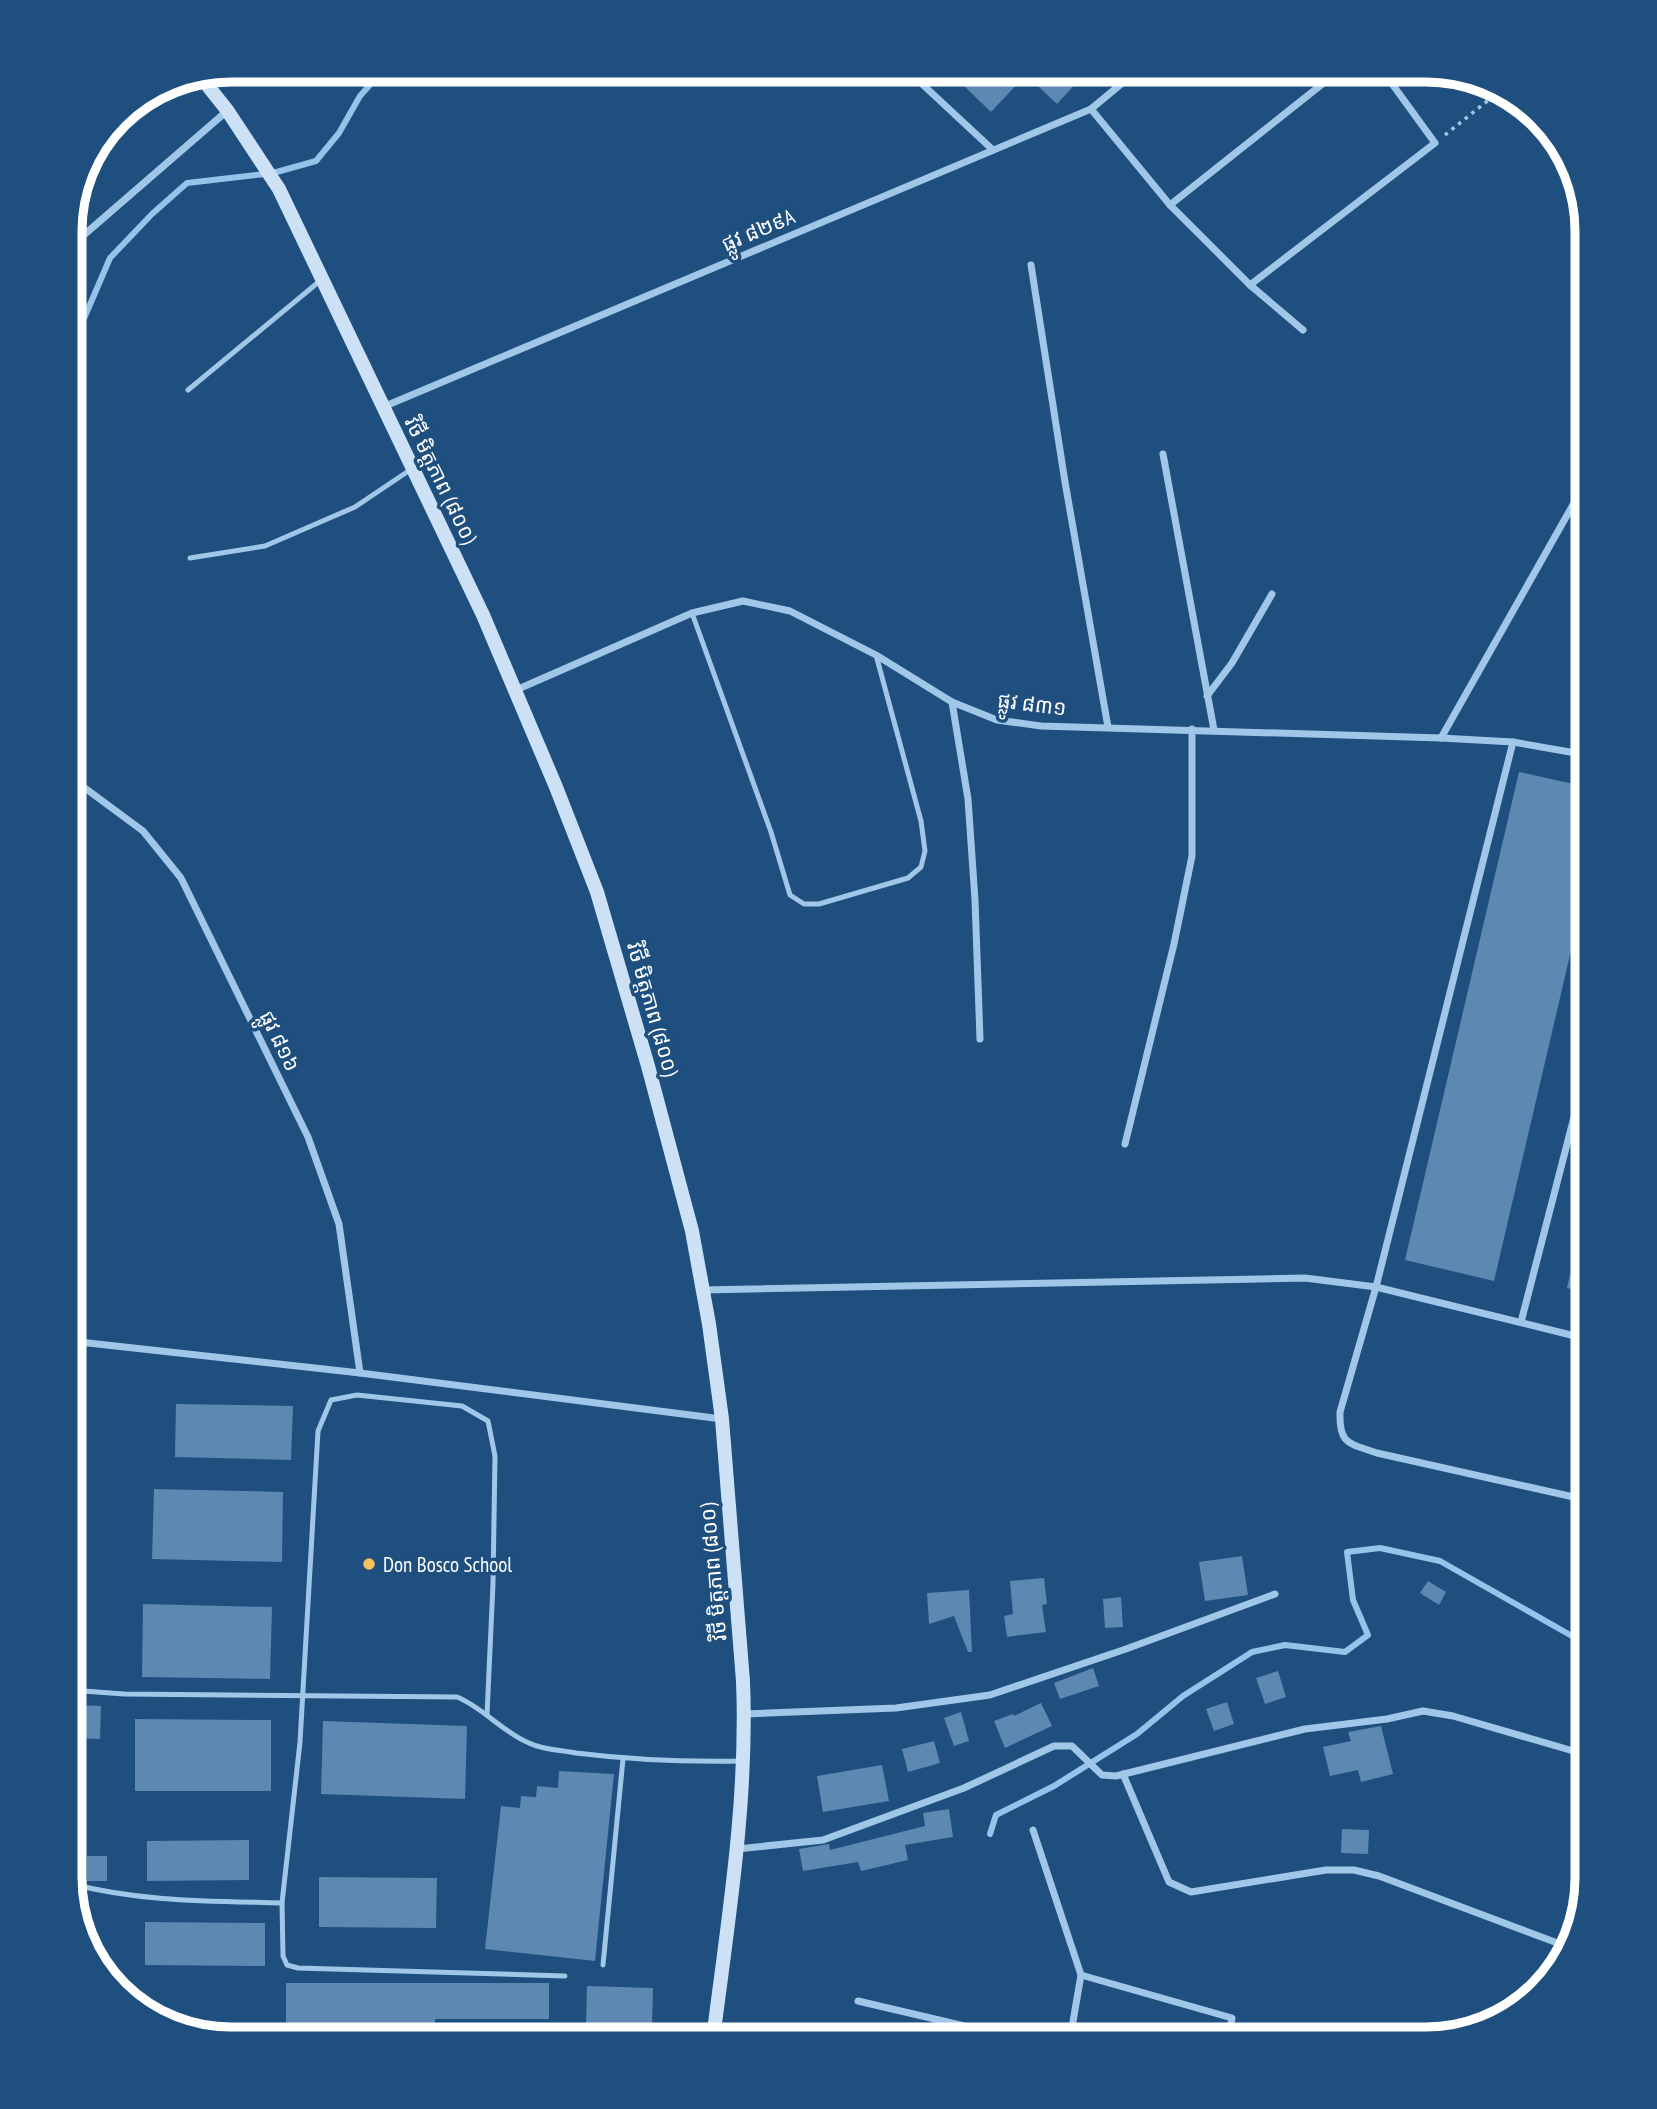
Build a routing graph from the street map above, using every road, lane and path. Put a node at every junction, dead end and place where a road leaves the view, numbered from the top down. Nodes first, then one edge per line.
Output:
1 (921, 83) edge
2 (1122, 83) edge
3 (1324, 83) edge
4 (1391, 83) edge
5 (207, 84) edge
6 (1491, 98) edge
7 (1091, 109) junction
8 (228, 110) junction
9 (1435, 143) junction
10 (993, 150) junction
11 (1170, 205) junction
12 (83, 236) edge
13 (1031, 265) dead end
14 (321, 280) junction
15 (1250, 285) junction
16 (1303, 330) dead end
17 (188, 390) dead end
18 (382, 407) junction
19 (1163, 454) dead end
20 (413, 468) junction
21 (1575, 501) edge
22 (190, 558) dead end
23 (1272, 594) dead end
24 (692, 613) junction
25 (876, 655) junction
26 (516, 690) junction
27 (1207, 696) junction
28 (952, 702) junction
29 (1108, 727) junction
30 (1192, 729) junction
31 (1214, 730) junction
32 (1441, 738) junction
33 (1513, 742) junction
34 (1575, 753) edge
35 (83, 786) edge
36 (980, 1039) dead end
37 (1575, 1113) edge
38 (1125, 1144) dead end
39 (1376, 1287) junction
40 (702, 1290) junction
41 (1521, 1322) junction
42 (1575, 1336) edge
43 (82, 1342) edge
44 (360, 1373) junction
45 (722, 1419) junction
46 (1575, 1497) edge
47 (1275, 1594) dead end
48 (82, 1691) edge
49 (303, 1697) junction
50 (745, 1714) junction
51 (487, 1715) junction
52 (1575, 1752) edge
53 (623, 1759) junction
54 (743, 1761) junction
55 (1123, 1774) junction
56 (1033, 1830) dead end
57 (737, 1849) junction
58 (83, 1887) edge
59 (282, 1903) junction
60 (1559, 1944) edge
61 (603, 1965) dead end
62 (1081, 1975) junction
63 (565, 1976) dead end
64 (858, 2001) dead end
65 (715, 2027) edge
66 (969, 2027) edge
67 (1072, 2027) edge
68 (1230, 2027) edge

1 - 10 street
2 - 7 street, ផ្លូវ ៨២៩A
3 - 11 street
4 - 9 street
5 - 8 main road, វិថី មិត្តភាព (៨០០)
6 - 9 path
7 - 10 street, ផ្លូវ ៨២៩A
7 - 11 street
8 - 12 street
8 - 14 main road, វិថី មិត្តភាព (៨០០)
9 - 15 street
10 - 18 street, ផ្លូវ ៨២៩A
11 - 15 street
13 - 29 street
14 - 17 lane
14 - 18 main road, វិថី មិត្តភាព (៨០០)
15 - 16 street
18 - 20 main road, វិថី មិត្តភាព (៨០០)
19 - 27 street
20 - 22 lane
20 - 26 main road, វិថី មិត្តភាព (៨០០)
21 - 32 street
23 - 27 street
24 - 25 street, ផ្លូវ ៨៣១
24 - 25 lane
24 - 26 street, ផ្លូវ ៨៣១
25 - 28 street, ផ្លូវ ៨៣១
26 - 40 main road, វិថី មិត្តភាព (៨០០)
27 - 31 street
28 - 29 street, ផ្លូវ ៨៣១
28 - 36 street
29 - 30 street, ផ្លូវ ៨៣១
30 - 31 street, ផ្លូវ ៨៣១
30 - 38 street
31 - 32 street, ផ្លូវ ៨៣១
32 - 33 street, ផ្លូវ ៨៣១
33 - 34 street, ផ្លូវ ៨៣១
33 - 39 street
35 - 44 street, ផ្លូវ ៨១៦
37 - 41 street
39 - 40 street
39 - 41 street
39 - 46 street
40 - 45 main road, វិថី មិត្តភាព (៨០០)
41 - 42 street
43 - 44 street
44 - 45 street
45 - 50 main road, វិថី មិត្តភាព (៨០០)
47 - 50 street
48 - 49 lane
49 - 51 lane
49 - 51 lane
49 - 59 lane
50 - 54 main road, វិថី មិត្តភាព (៨០០)
51 - 53 lane
52 - 55 street
53 - 54 lane
53 - 61 lane
54 - 57 main road, វិថី មិត្តភាព (៨០០)
55 - 57 street
55 - 60 street
56 - 62 street
57 - 65 main road, វិថី មិត្តភាព (៨០០)
58 - 59 lane
59 - 63 lane
62 - 67 street
62 - 68 street
64 - 66 street

